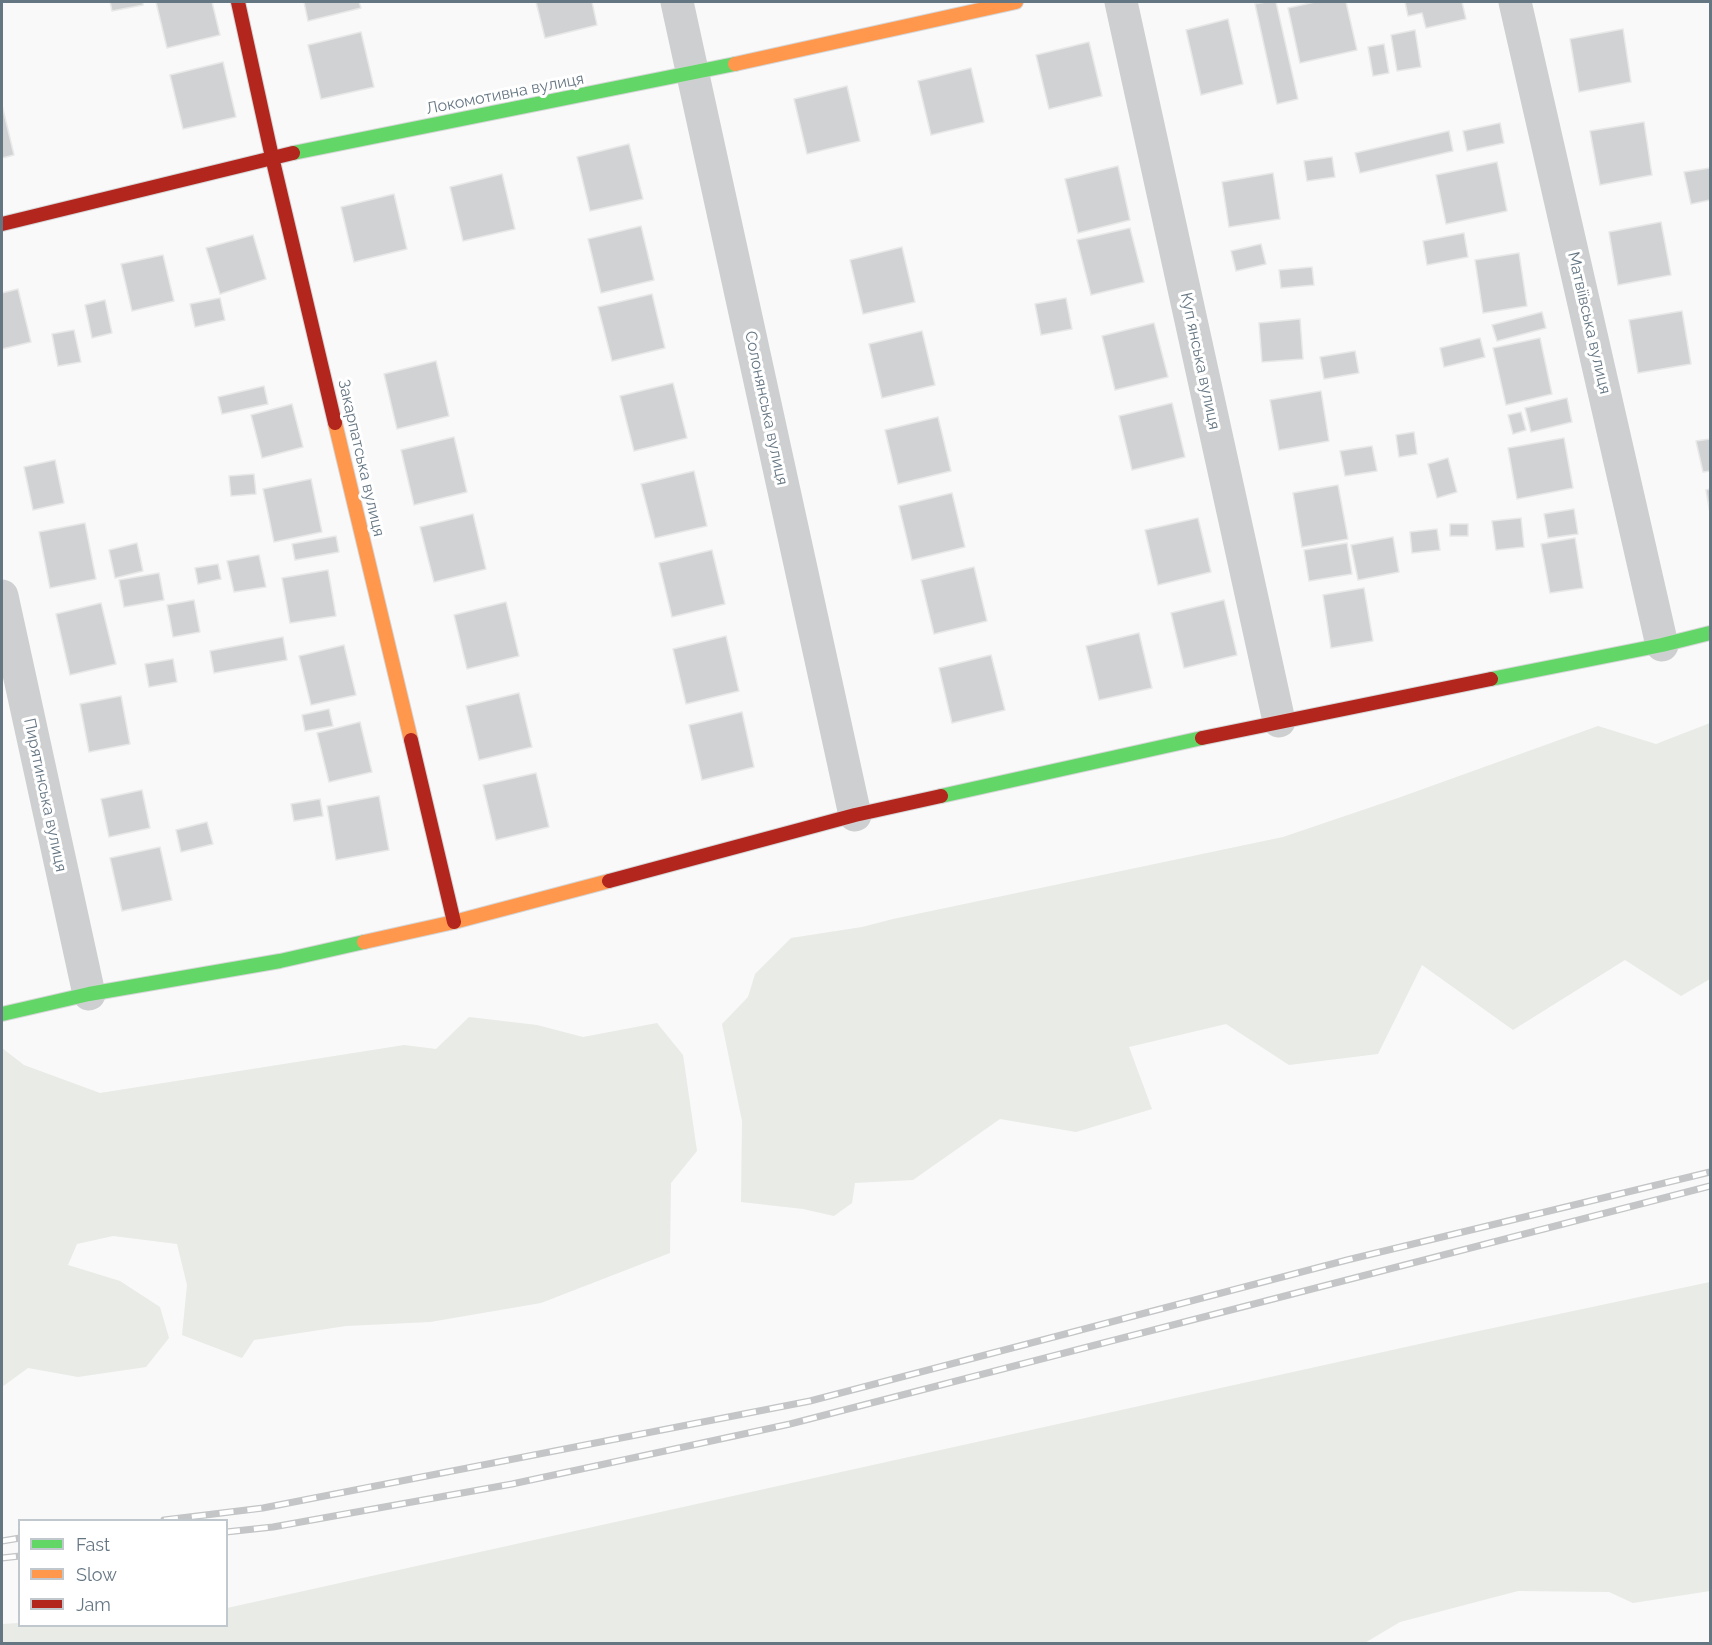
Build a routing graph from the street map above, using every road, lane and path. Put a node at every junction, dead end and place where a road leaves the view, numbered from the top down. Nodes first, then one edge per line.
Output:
1 (238, 2) edge
2 (677, 2) edge
3 (1016, 2) edge
4 (1121, 2) edge
5 (1515, 2) edge
6 (692, 74) junction
7 (272, 157) junction
8 (2, 224) edge
9 (2, 596) edge
10 (1710, 633) edge
11 (1662, 645) junction
12 (1279, 721) junction
13 (855, 815) junction
14 (454, 922) junction
15 (89, 994) junction
16 (2, 1014) edge

1 - 7 street, Закарпатська вулиця
2 - 6 street, Солонянська вулиця
3 - 6 street, Локомотивна вулиця
4 - 12 street, Купʼянська вулиця
5 - 11 street, Матвіївська вулиця
6 - 7 street, Локомотивна вулиця
6 - 13 street, Солонянська вулиця
7 - 8 street, Локомотивна вулиця
7 - 14 street, Закарпатська вулиця
9 - 15 street, Пирятинська вулиця
10 - 11 street
11 - 12 street
12 - 13 street
13 - 14 street
14 - 15 street
15 - 16 street

